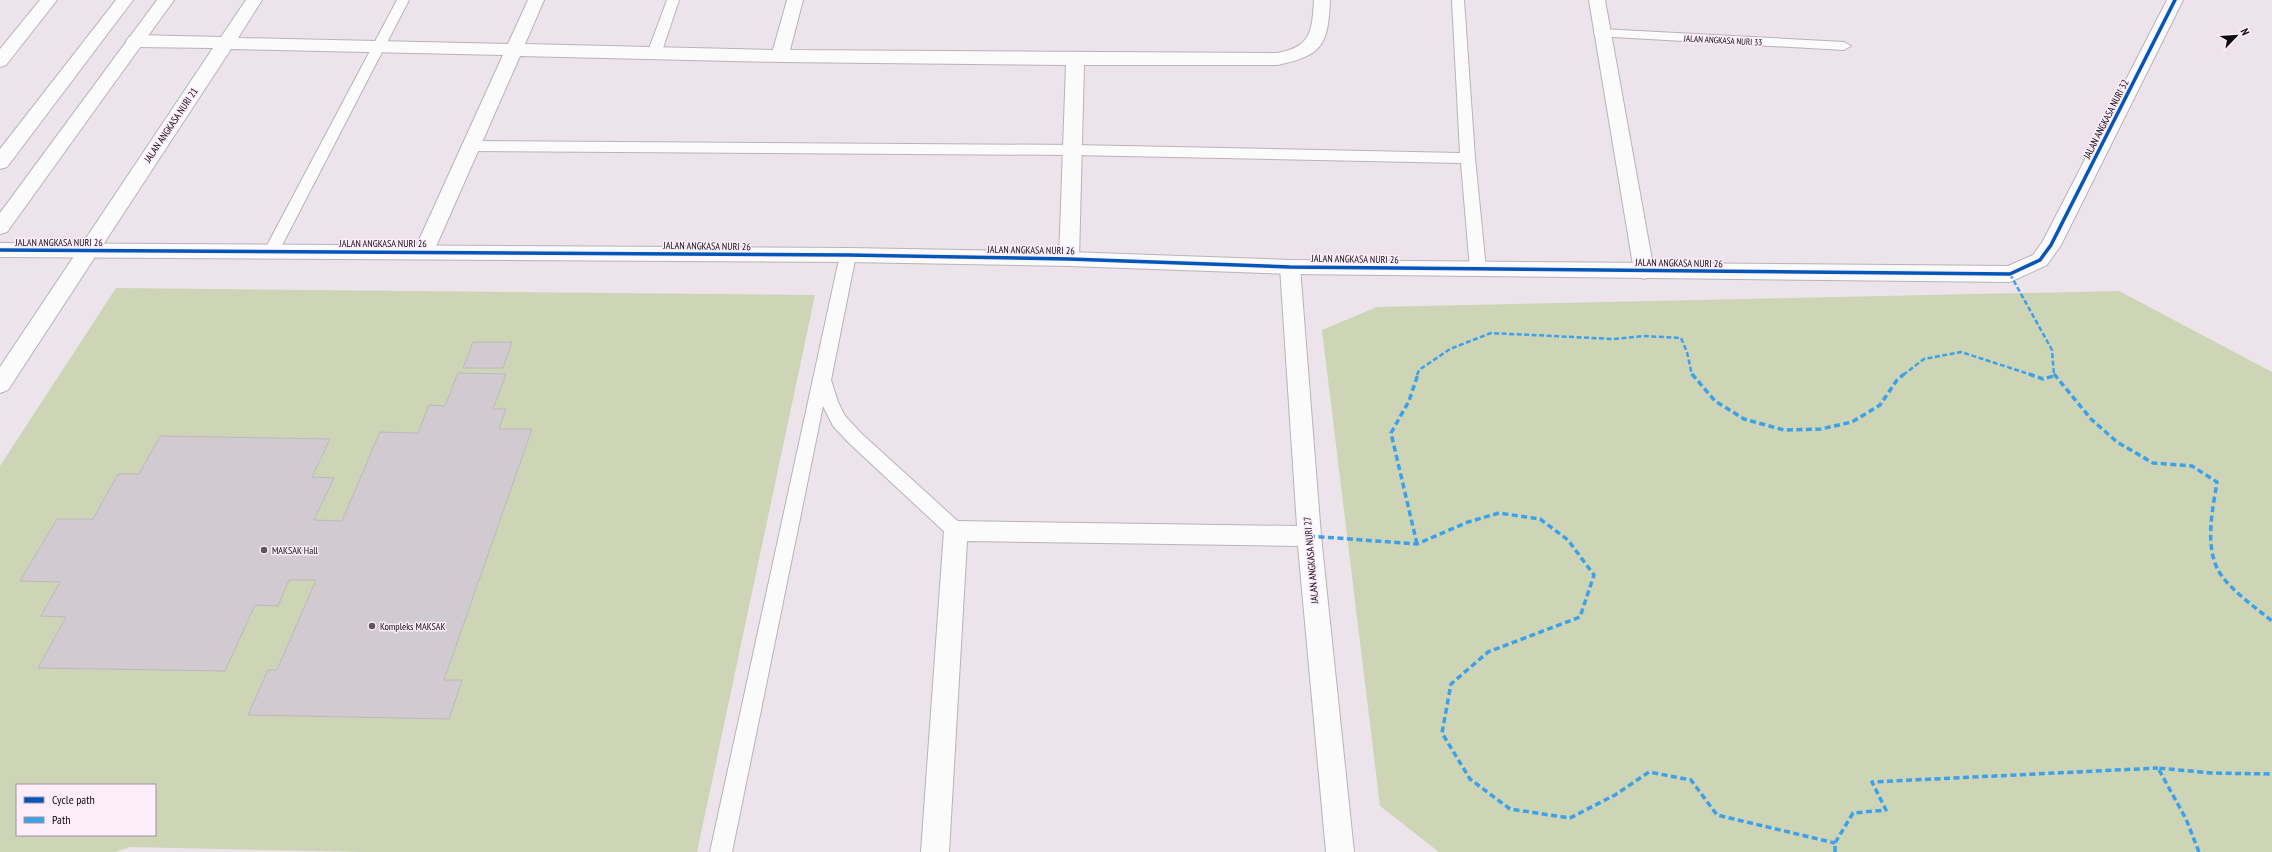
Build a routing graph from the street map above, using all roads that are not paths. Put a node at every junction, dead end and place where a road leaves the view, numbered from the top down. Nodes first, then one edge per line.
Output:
1 (49, 0) edge
2 (125, 0) edge
3 (166, 0) edge
4 (254, 0) edge
5 (403, 0) edge
6 (536, 0) edge
7 (673, 0) edge
8 (795, 0) edge
9 (1322, 0) edge
10 (1458, 0) edge
11 (1597, 0) edge
12 (2175, 0) edge
13 (1601, 33) junction
14 (135, 41) junction
15 (225, 43) junction
16 (378, 46) junction
17 (1844, 46) dead end
18 (513, 50) junction
19 (654, 54) junction
20 (780, 56) junction
21 (1076, 60) junction
22 (0, 61) edge
23 (470, 146) junction
24 (1073, 150) junction
25 (1468, 158) junction
26 (0, 162) edge
27 (0, 227) edge
28 (2051, 245) joint
29 (0, 250) edge
30 (89, 250) junction
31 (272, 251) junction
32 (424, 251) junction
33 (848, 255) junction
34 (1070, 259) junction
35 (1290, 267) junction
36 (1478, 269) junction
37 (1644, 271) junction
38 (823, 380) junction
39 (0, 384) edge
40 (956, 531) junction
41 (1309, 536) junction
42 (721, 852) edge
43 (935, 852) edge
44 (1340, 852) edge

1 - 22 street
2 - 26 street
3 - 14 street
4 - 15 street, JALAN ANGKASA NURI 21
5 - 16 lane
6 - 18 street
7 - 19 lane
8 - 20 street
9 - 21 street
10 - 25 lane
11 - 13 street
12 - 28 street, JALAN ANGKASA NURI 32
13 - 17 lane, JALAN ANGKASA NURI 33
13 - 37 street
14 - 15 street
14 - 27 street
15 - 16 street
15 - 30 street, JALAN ANGKASA NURI 21
16 - 18 street
16 - 31 lane
18 - 19 street
18 - 23 street
19 - 20 street
20 - 21 street
21 - 24 street
23 - 24 lane
23 - 32 street
24 - 25 lane
24 - 34 street
25 - 36 lane
28 - 37 street, JALAN ANGKASA NURI 26
29 - 30 street, JALAN ANGKASA NURI 26
30 - 31 street, JALAN ANGKASA NURI 26
30 - 39 street, JALAN ANGKASA NURI 21
31 - 32 street, JALAN ANGKASA NURI 26
32 - 33 street, JALAN ANGKASA NURI 26
33 - 34 street, JALAN ANGKASA NURI 26
33 - 38 lane
34 - 35 street, JALAN ANGKASA NURI 26
35 - 36 street, JALAN ANGKASA NURI 26
35 - 41 street, JALAN ANGKASA NURI 27
36 - 37 street, JALAN ANGKASA NURI 26
38 - 40 lane
38 - 42 lane
40 - 41 street
40 - 43 street
41 - 44 street, JALAN ANGKASA NURI 27

